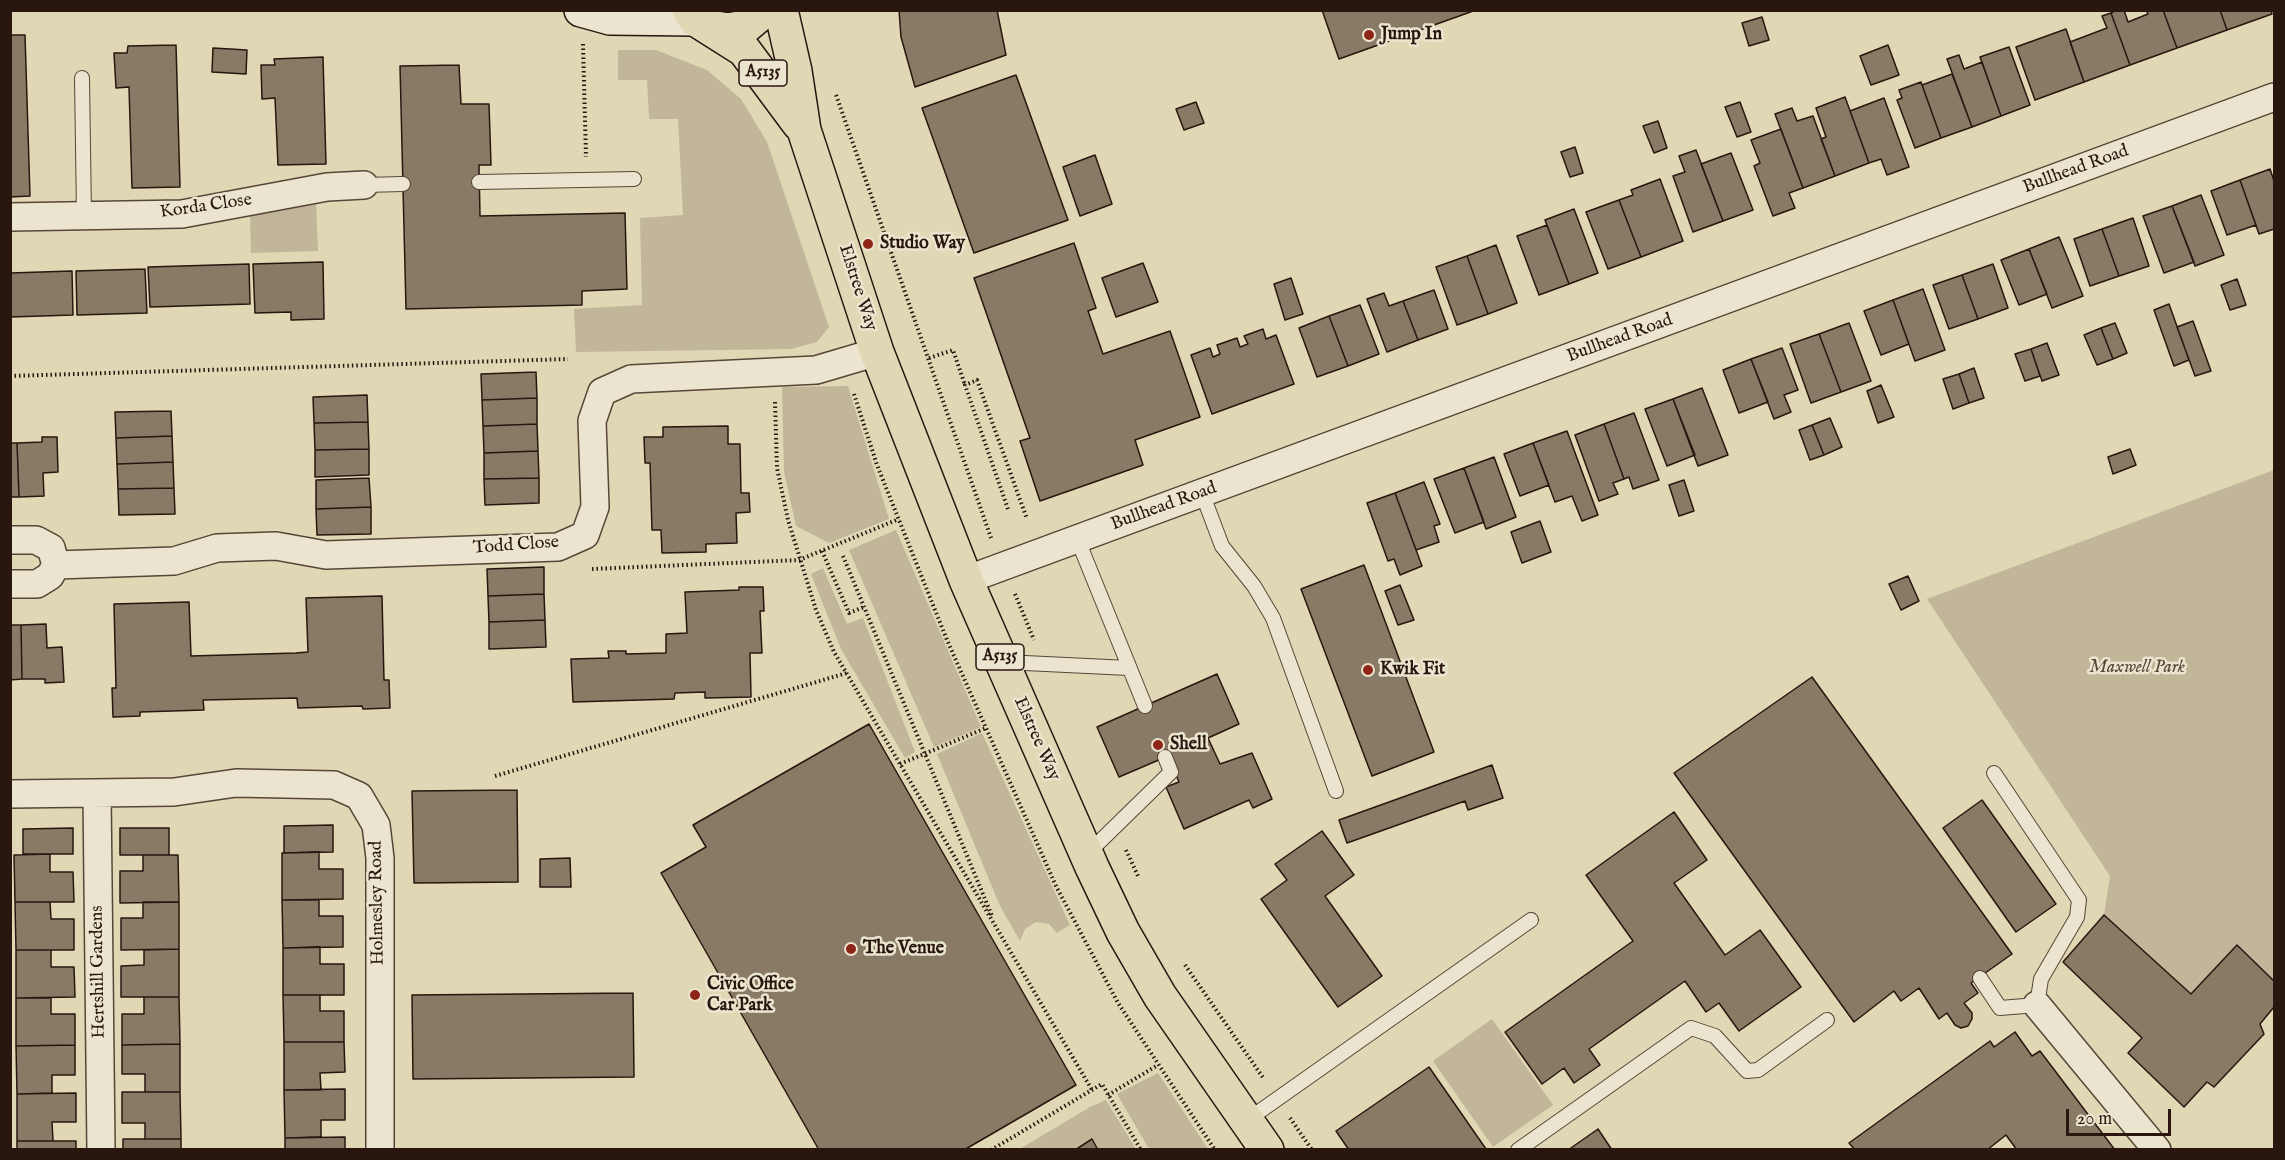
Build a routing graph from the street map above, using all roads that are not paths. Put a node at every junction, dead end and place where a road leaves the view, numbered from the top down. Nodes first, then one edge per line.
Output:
1 (765, 10) edge
2 (781, 10) edge
3 (698, 19) edge
4 (582, 26) edge
5 (82, 78) dead end
6 (2274, 97) edge
7 (804, 130) junction
8 (634, 179) dead end
9 (479, 182) dead end
10 (402, 184) dead end
11 (364, 185) joint
12 (84, 216) junction
13 (10, 217) edge
14 (877, 352) junction
15 (1202, 493) junction
16 (1077, 538) junction
17 (10, 540) edge
18 (56, 565) junction
19 (966, 580) junction
20 (10, 584) edge
21 (1002, 662) junction
22 (1129, 668) junction
23 (1145, 706) dead end
24 (1165, 757) dead end
25 (1994, 774) dead end
26 (1336, 791) dead end
27 (10, 794) edge
28 (97, 794) junction
29 (1086, 854) junction
30 (1532, 920) dead end
31 (1980, 978) dead end
32 (2037, 1005) junction
33 (1827, 1020) dead end
34 (1246, 1121) junction
35 (101, 1149) edge
36 (380, 1149) edge
37 (1267, 1149) edge
38 (1518, 1149) edge
39 (2157, 1149) edge

1 - 3 main road
2 - 7 main road, Elstree Way / A5135
3 - 4 street
3 - 7 main road, Elstree Way / A5135
5 - 12 lane
6 - 15 street, Bullhead Road
7 - 14 main road, Elstree Way / A5135
8 - 9 lane
10 - 11 lane
11 - 12 street, Korda Close
12 - 13 street, Korda Close
14 - 18 street, Todd Close
14 - 19 main road, Elstree Way / A5135
15 - 16 street, Bullhead Road
15 - 26 lane
16 - 19 street, Bullhead Road
16 - 22 lane
17 - 18 street
18 - 20 street
19 - 21 main road, Elstree Way / A5135
21 - 22 lane
21 - 29 main road, Elstree Way / A5135
22 - 23 lane
24 - 29 lane
25 - 32 lane
27 - 28 street, Holmesley Road
28 - 35 street, Hertshill Gardens
28 - 36 street, Holmesley Road
29 - 34 main road, Elstree Way / A5135
30 - 34 lane
31 - 32 lane
32 - 39 street
33 - 38 lane
34 - 37 main road, Elstree Way / A5135

